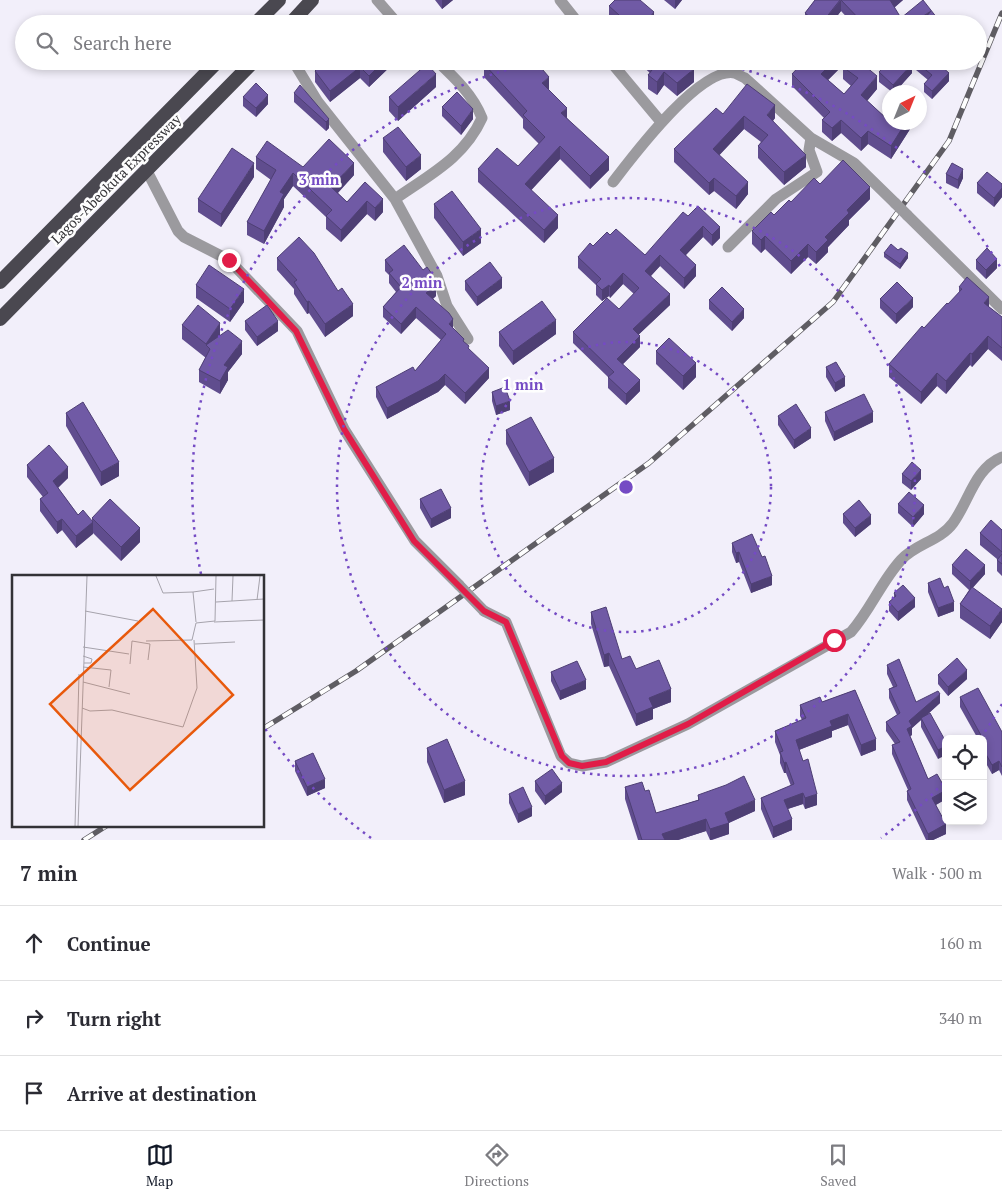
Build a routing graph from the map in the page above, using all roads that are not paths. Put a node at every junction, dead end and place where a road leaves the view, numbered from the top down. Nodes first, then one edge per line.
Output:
1 (278, 0) edge
2 (312, 0) edge
3 (377, 0) edge
4 (560, 0) edge
5 (264, 15) edge
6 (298, 15) edge
7 (390, 15) edge
8 (572, 15) edge
9 (209, 70) edge
10 (245, 70) edge
11 (298, 70) edge
12 (446, 70) edge
13 (618, 70) edge
14 (661, 122) junction
15 (812, 138) junction
16 (147, 171) junction
17 (613, 182) dead end
18 (395, 199) junction
19 (728, 247) dead end
20 (0, 282) edge
21 (1002, 309) edge
22 (0, 319) edge
23 (468, 340) dead end
24 (1002, 457) edge

1 - 5 highway
2 - 6 highway
3 - 7 street
4 - 8 street
9 - 20 highway, Lagos-Abeokuta Expressway
10 - 16 highway, Lagos-Abeokuta Expressway
11 - 18 street
12 - 18 street
13 - 14 street
14 - 15 street
14 - 17 street
15 - 19 street
15 - 21 street, bridge
16 - 22 highway, Lagos-Abeokuta Expressway
16 - 24 street, bridge
18 - 23 street

